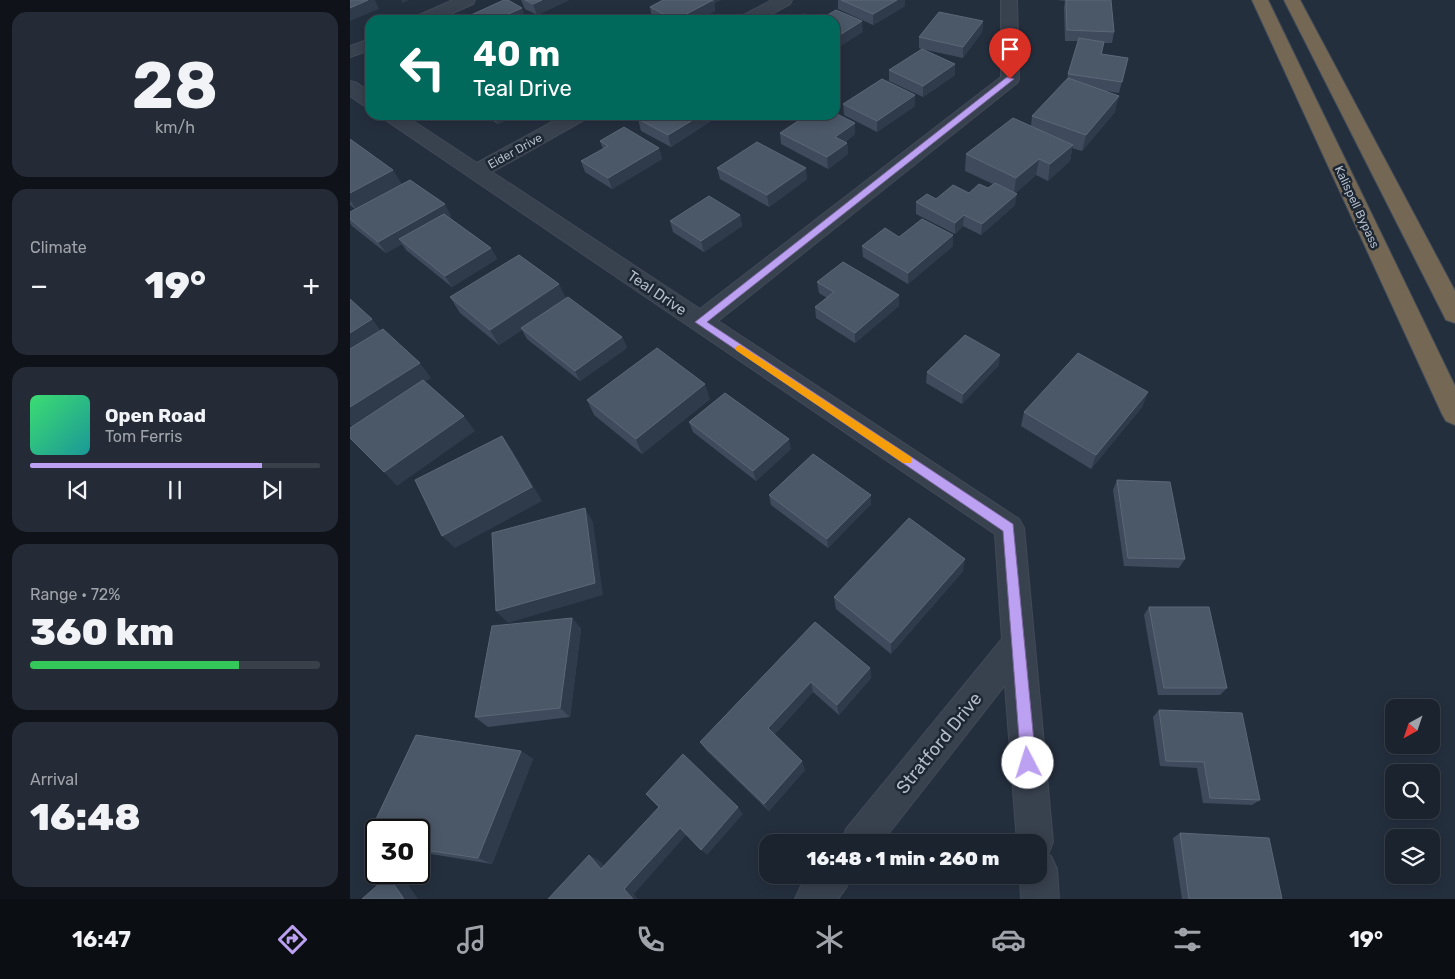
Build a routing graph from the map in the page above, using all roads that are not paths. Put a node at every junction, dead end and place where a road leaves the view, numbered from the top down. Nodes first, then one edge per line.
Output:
1 (467, 0) edge
2 (784, 0) edge
3 (1009, 0) edge
4 (1260, 0) edge
5 (1292, 0) edge
6 (434, 15) edge
7 (757, 15) edge
8 (365, 46) edge
9 (350, 52) edge
10 (350, 87) edge
11 (365, 98) edge
12 (398, 120) edge
13 (570, 120) edge
14 (476, 172) junction
15 (1455, 314) edge
16 (700, 322) junction
17 (1455, 414) edge
18 (1018, 644) junction
19 (865, 834) edge
20 (1034, 834) edge
21 (826, 884) edge
22 (1039, 884) edge
23 (814, 899) edge
24 (1040, 899) edge

1 - 6 street
2 - 7 street
3 - 16 street
4 - 17 highway, Kalispell Bypass
5 - 15 highway
8 - 9 street
10 - 11 street
12 - 14 street, Teal Drive
13 - 14 street, Eider Drive
14 - 16 street, Teal Drive
16 - 18 street, Teal Drive
18 - 19 street, Stratford Drive
18 - 20 street, Teal Drive
21 - 23 street
22 - 24 street

